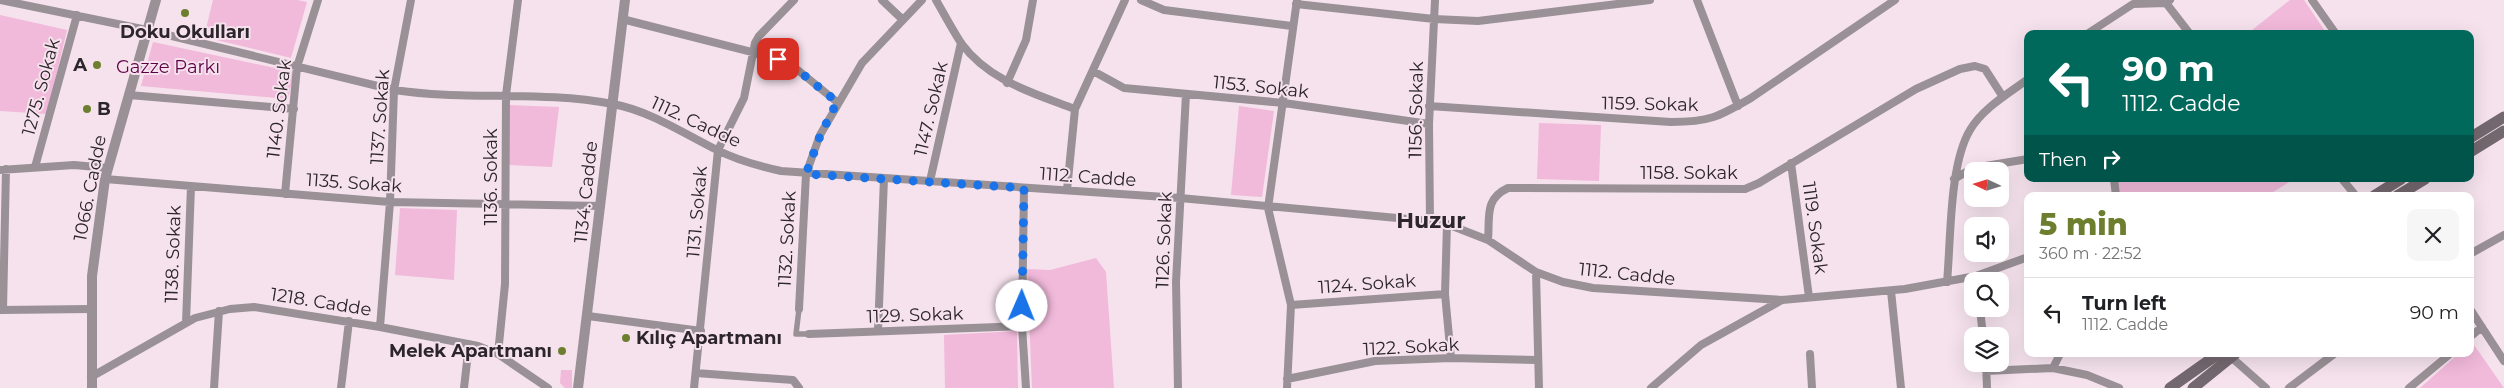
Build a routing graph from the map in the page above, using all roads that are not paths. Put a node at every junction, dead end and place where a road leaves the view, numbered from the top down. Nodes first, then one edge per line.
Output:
1 (0, 0) edge
2 (48, 0) edge
3 (156, 0) edge
4 (318, 0) edge
5 (411, 0) edge
6 (518, 0) edge
7 (625, 0) edge
8 (794, 0) edge
9 (882, 0) edge
10 (922, 0) edge
11 (936, 0) edge
12 (1033, 0) edge
13 (1125, 0) edge
14 (1141, 0) edge
15 (1435, 0) edge
16 (1650, 0) edge
17 (1697, 0) edge
18 (1895, 0) edge
19 (2312, 0) edge
20 (2168, 1) edge
21 (1297, 2) edge
22 (2132, 2) edge
23 (46, 8) junction
24 (76, 15) junction
25 (902, 18) junction
26 (622, 19) junction
27 (1434, 19) junction
28 (1292, 26) junction
29 (147, 30) junction
30 (2094, 30) edge
31 (2187, 30) edge
32 (2333, 30) edge
33 (961, 43) junction
34 (752, 51) junction
35 (297, 67) junction
36 (1093, 71) junction
37 (2024, 82) edge
38 (1007, 83) junction
39 (394, 90) junction
40 (1186, 94) junction
41 (129, 95) junction
42 (506, 95) junction
43 (2004, 97) junction
44 (837, 102) junction
45 (1284, 103) junction
46 (612, 104) junction
47 (1430, 106) junction
48 (1738, 106) junction
49 (294, 109) junction
50 (1076, 109) junction
51 (2504, 117) edge
52 (1429, 124) junction
53 (2504, 131) edge
54 (2474, 136) edge
55 (718, 150) junction
56 (2474, 150) edge
57 (2024, 159) edge
58 (1791, 162) junction
59 (35, 167) junction
60 (3, 169) edge
61 (106, 173) junction
62 (806, 174) junction
63 (884, 178) junction
64 (1954, 179) junction
65 (930, 182) junction
66 (2344, 182) edge
67 (2396, 182) edge
68 (2420, 182) edge
69 (191, 186) junction
70 (1024, 188) junction
71 (1067, 190) junction
72 (2353, 192) edge
73 (2380, 192) edge
74 (2404, 192) edge
75 (284, 194) junction
76 (1180, 198) junction
77 (390, 202) junction
78 (506, 206) junction
79 (601, 206) junction
80 (1268, 208) junction
81 (1430, 220) junction
82 (1446, 224) junction
83 (2504, 235) edge
84 (1488, 240) junction
85 (2474, 252) edge
86 (2024, 259) edge
87 (1536, 272) junction
88 (1991, 272) edge
89 (1964, 280) edge
90 (1947, 282) junction
91 (1891, 290) junction
92 (1445, 294) junction
93 (1810, 297) junction
94 (1782, 300) junction
95 (1291, 305) junction
96 (91, 308) junction
97 (799, 309) joint
98 (1, 310) edge
99 (219, 311) junction
100 (2474, 315) edge
101 (588, 316) junction
102 (349, 322) junction
103 (186, 323) junction
104 (1022, 326) junction
105 (380, 327) junction
106 (2482, 327) junction
107 (701, 331) junction
108 (878, 331) junction
109 (809, 334) joint
110 (2474, 334) edge
111 (469, 344) junction
112 (498, 354) junction
113 (1810, 354) dead end
114 (2058, 357) edge
115 (2212, 357) edge
116 (2232, 357) edge
117 (2234, 357) edge
118 (2330, 357) edge
119 (2447, 357) edge
120 (1451, 358) junction
121 (1538, 360) junction
122 (2504, 361) edge
123 (2009, 367) edge
124 (2053, 368) junction
125 (1986, 372) edge
126 (696, 373) junction
127 (1287, 379) junction
128 (92, 383) edge
129 (541, 386) edge
130 (2412, 387) edge
131 (214, 388) edge
132 (341, 388) edge
133 (464, 388) edge
134 (548, 388) edge
135 (578, 388) edge
136 (694, 388) edge
137 (799, 388) edge
138 (1026, 388) edge
139 (1178, 388) edge
140 (1287, 388) edge
141 (1539, 388) edge
142 (1651, 388) edge
143 (1812, 388) edge
144 (1900, 388) edge
145 (1987, 388) edge
146 (2119, 388) edge
147 (2170, 388) edge
148 (2192, 388) edge
149 (2266, 388) edge
150 (2289, 388) edge

1 - 23 street, 1112. Cadde
2 - 23 street
3 - 29 street, 1066. Cadde
4 - 35 street, 1140. Sokak
5 - 39 street, 1137. Sokak
6 - 42 street, 1136. Sokak
7 - 26 street, 1134. Cadde
8 - 34 street, 1131. Sokak
9 - 25 street
10 - 25 street, 1132. Sokak
11 - 33 street
12 - 38 street
13 - 36 street
14 - 28 street
15 - 27 street, 1156. Sokak
16 - 27 street
17 - 48 street
18 - 48 street, 1159. Sokak
19 - 32 street
20 - 22 street
20 - 31 street
21 - 27 street
21 - 28 street
22 - 30 street
23 - 24 street, 1112. Cadde
24 - 29 street, 1112. Cadde
24 - 59 street, 1275. Sokak
25 - 44 street, 1132. Sokak
26 - 34 street
26 - 46 street, 1134. Cadde
27 - 47 street, 1156. Sokak
28 - 45 street
29 - 35 street, 1112. Cadde
29 - 41 street, 1066. Cadde
33 - 38 street
33 - 65 street, 1147. Sokak
34 - 44 street
34 - 55 street, 1131. Sokak
35 - 39 street, 1112. Cadde
35 - 49 street, 1140. Sokak
36 - 40 street, 1153. Sokak
36 - 50 street
37 - 43 street
38 - 50 street
39 - 42 street, 1112. Cadde
39 - 77 street, 1137. Sokak
40 - 45 street, 1153. Sokak
40 - 76 street, 1126. Sokak
41 - 49 street
41 - 61 street, 1066. Cadde
42 - 46 street, 1112. Cadde
42 - 78 street, 1136. Sokak
43 - 58 street, 1158. Sokak
43 - 64 street
44 - 62 street, 1132. Sokak
45 - 52 street, 1153. Sokak
45 - 80 street
46 - 55 street, 1112. Cadde
46 - 79 street, 1134. Cadde
47 - 48 street, 1159. Sokak
47 - 52 street, 1156. Sokak
49 - 75 street, 1140. Sokak
50 - 71 street
51 - 54 main road
52 - 81 street, 1156. Sokak
53 - 56 main road
55 - 62 street, 1112. Cadde
55 - 107 street, 1131. Sokak
57 - 64 street
58 - 84 street, 1158. Sokak
58 - 93 street, 1119. Sokak
59 - 60 street, 1135. Sokak
59 - 61 street, 1135. Sokak
60 - 98 street
61 - 69 street, 1135. Sokak
61 - 96 street, 1066. Cadde
62 - 63 street, 1112. Cadde
62 - 97 street, 1132. Sokak
63 - 65 street, 1112. Cadde
63 - 108 street
64 - 90 street
65 - 70 street, 1112. Cadde
66 - 72 street
67 - 73 main road
68 - 74 main road
69 - 75 street, 1135. Sokak
69 - 103 street, 1138. Sokak
70 - 71 street, 1112. Cadde
70 - 104 street
71 - 76 street, 1112. Cadde
75 - 77 street, 1135. Sokak
76 - 80 street, 1112. Cadde
76 - 139 street, 1126. Sokak
77 - 78 street, 1135. Sokak
77 - 105 street, 1137. Sokak
78 - 79 street, 1135. Sokak
78 - 112 street, 1136. Sokak
79 - 101 street, 1134. Cadde
80 - 81 street, 1112. Cadde
80 - 95 street
81 - 82 street, 1112. Cadde
82 - 84 street, 1112. Cadde
82 - 92 street
83 - 85 street
84 - 87 street, 1112. Cadde
86 - 88 street, 1112. Cadde
87 - 94 street, 1112. Cadde
87 - 121 street
89 - 90 street, 1112. Cadde
90 - 91 street, 1112. Cadde
91 - 93 street, 1112. Cadde
91 - 144 street
92 - 95 street, 1124. Sokak
92 - 120 street
93 - 94 street, 1112. Cadde
94 - 142 street
95 - 127 street
96 - 98 street
96 - 128 street, 1066. Cadde
97 - 109 street
99 - 102 street, 1218. Cadde
99 - 103 street, 1218. Cadde
99 - 131 street
100 - 106 street
101 - 107 street
101 - 135 street, 1134. Cadde
102 - 105 street, 1218. Cadde
102 - 132 street
103 - 128 street, 1218. Cadde
104 - 108 street, 1129. Sokak
104 - 138 street
105 - 111 street, 1218. Cadde
106 - 110 street
106 - 122 street
107 - 126 street, 1131. Sokak
108 - 109 street, 1129. Sokak
111 - 112 street, 1218. Cadde
111 - 133 street
112 - 129 street, 1218. Cadde
113 - 143 street
114 - 124 street
115 - 147 main road
116 - 148 main road
117 - 149 street
118 - 150 street
119 - 130 street
120 - 121 street, 1122. Sokak
120 - 127 street, 1122. Sokak
121 - 141 street
123 - 124 street
124 - 146 street
125 - 145 street
126 - 136 street, 1131. Sokak
126 - 137 street
127 - 140 street
129 - 134 street, 1218. Cadde

